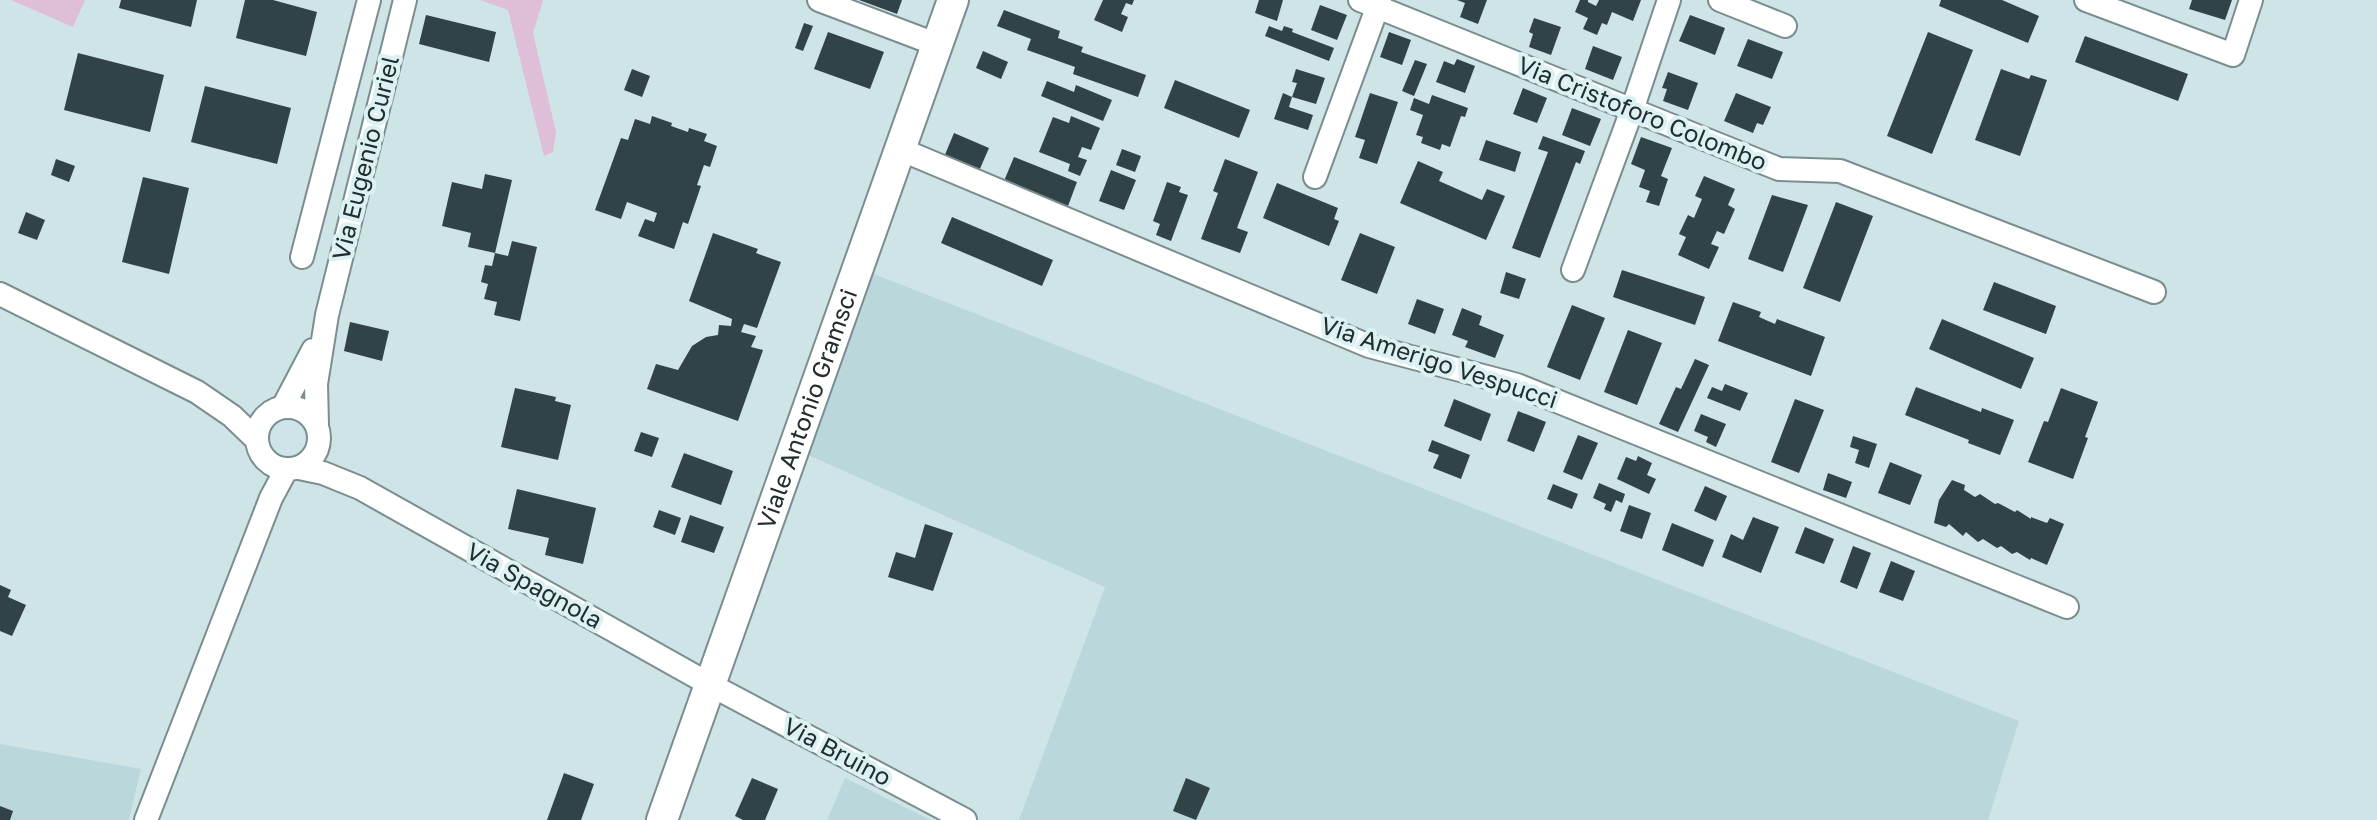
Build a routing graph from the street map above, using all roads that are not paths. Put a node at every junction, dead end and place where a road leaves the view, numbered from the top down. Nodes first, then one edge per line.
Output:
1 (369, 0) edge
2 (819, 0) edge
3 (953, 0) edge
4 (1669, 0) edge
5 (1720, 0) edge
6 (2086, 0) edge
7 (2251, 0) edge
8 (402, 1) edge
9 (1373, 3) edge
10 (1785, 26) dead end
11 (938, 45) junction
12 (1632, 110) junction
13 (902, 150) junction
14 (1315, 177) dead end
15 (302, 257) dead end
16 (1573, 270) dead end
17 (2154, 292) dead end
18 (0, 294) edge
19 (327, 315) junction
20 (197, 392) junction
21 (279, 409) junction
22 (318, 432) junction
23 (261, 450) junction
24 (292, 469) junction
25 (360, 488) junction
26 (253, 543) junction
27 (2067, 607) dead end
28 (709, 684) junction
29 (146, 820) edge
30 (662, 820) edge
31 (965, 820) edge

1 - 15 street
2 - 11 street
3 - 11 street, Viale Antonio Gramsci
4 - 12 street
5 - 10 street
6 - 7 street
8 - 19 street, Via Eugenio Curiel
9 - 12 street, Via Cristoforo Colombo
9 - 14 street
11 - 13 street, Viale Antonio Gramsci
12 - 16 street
12 - 17 street, Via Cristoforo Colombo
13 - 27 street, Via Amerigo Vespucci
13 - 28 street, Viale Antonio Gramsci
18 - 20 street
19 - 21 street, Via Eugenio Curiel
19 - 22 street, Via Eugenio Curiel
20 - 21 street
20 - 23 street
21 - 22 street
21 - 23 street
22 - 24 street
22 - 25 street, Via Spagnola
23 - 24 street
23 - 26 street
24 - 25 street, Via Spagnola
24 - 26 street
25 - 28 street, Via Spagnola
26 - 29 street
28 - 30 street, Viale Antonio Gramsci
28 - 31 street, Via Bruino

